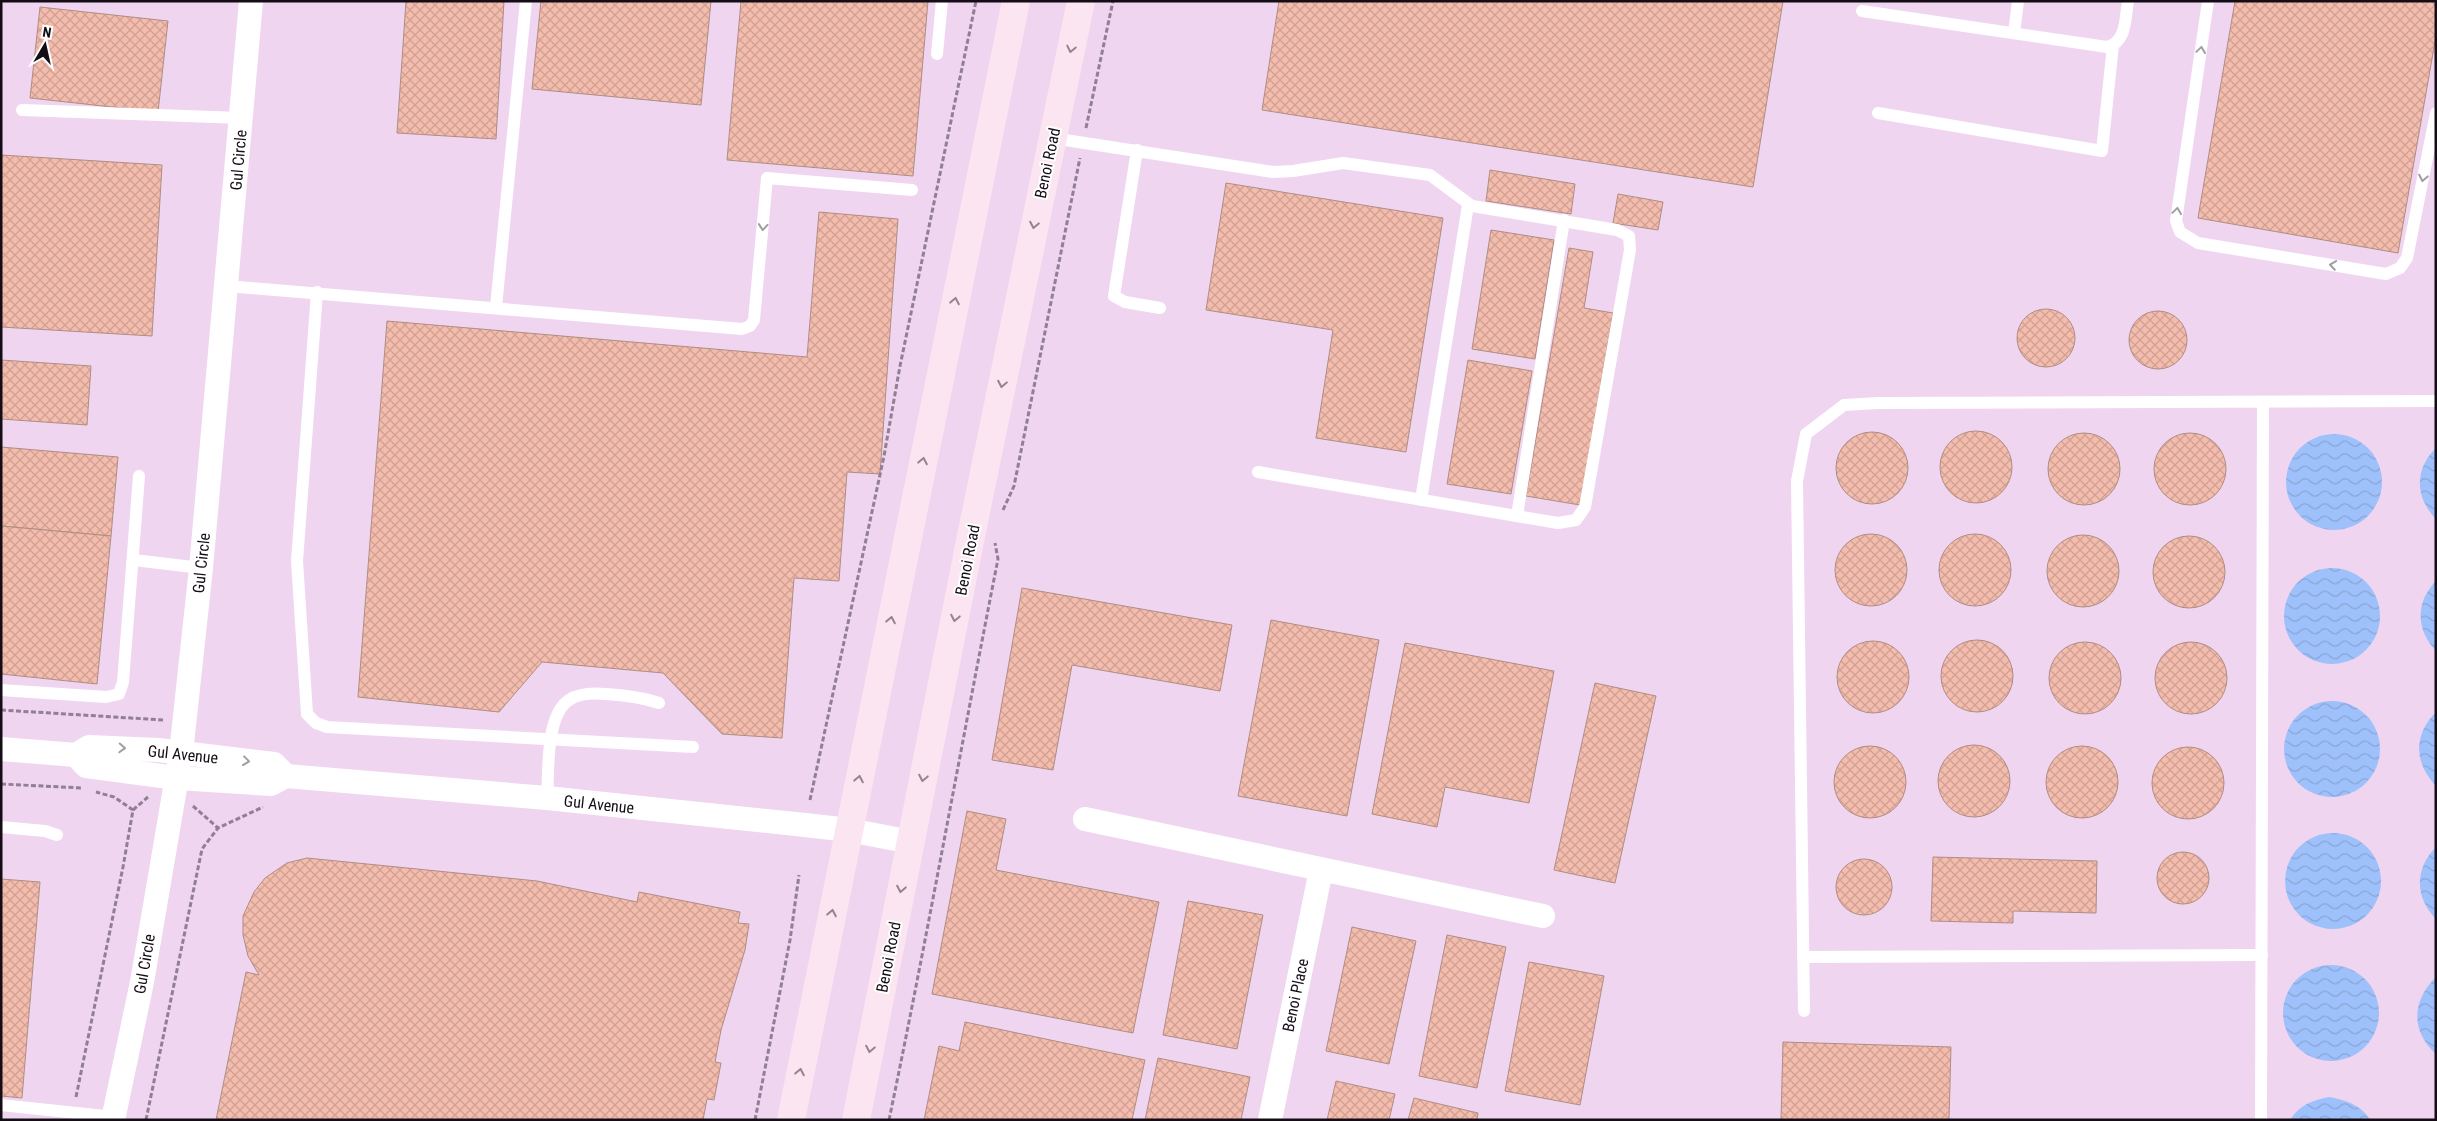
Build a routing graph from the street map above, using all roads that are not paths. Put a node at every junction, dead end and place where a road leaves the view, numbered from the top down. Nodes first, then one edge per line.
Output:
1 (251, 1) edge
2 (526, 1) edge
3 (942, 1) edge
4 (1016, 1) edge
5 (1082, 1) edge
6 (2018, 1) edge
7 (2128, 1) edge
8 (2208, 1) edge
9 (1862, 11) dead end
10 (2014, 33) junction
11 (2113, 45) junction
12 (937, 54) dead end
13 (22, 110) dead end
14 (1878, 113) dead end
15 (2436, 113) edge
16 (241, 118) junction
17 (1052, 138) junction
18 (1137, 150) junction
19 (912, 190) dead end
20 (1468, 205) junction
21 (1564, 220) junction
22 (227, 286) junction
23 (318, 292) junction
24 (496, 308) junction
25 (1160, 308) dead end
26 (2436, 401) edge
27 (2263, 402) junction
28 (1258, 472) dead end
29 (139, 476) dead end
30 (1421, 500) junction
31 (1517, 516) junction
32 (134, 560) junction
33 (201, 568) junction
34 (1, 690) edge
35 (659, 703) dead end
36 (551, 740) junction
37 (693, 747) dead end
38 (1, 749) edge
39 (181, 752) junction
40 (76, 755) junction
41 (286, 776) junction
42 (177, 778) junction
43 (547, 798) junction
44 (1085, 820) dead end
45 (1, 827) edge
46 (849, 830) junction
47 (57, 835) dead end
48 (911, 842) junction
49 (1321, 870) junction
50 (1543, 916) dead end
51 (2262, 955) junction
52 (1803, 957) junction
53 (1804, 1011) dead end
54 (1, 1104) edge
55 (113, 1118) edge
56 (791, 1120) edge
57 (856, 1120) edge
58 (1270, 1120) edge
59 (2261, 1120) edge

1 - 16 street, Gul Circle
2 - 24 lane
3 - 12 lane
46 -> 4 main road
5 -> 17 main road, Benoi Road
6 - 10 lane
7 - 11 lane
15 -> 8 lane
9 - 10 lane
10 - 11 lane
11 - 14 lane
13 - 16 lane
16 - 22 street, Gul Circle
17 - 18 lane
17 -> 48 main road, Benoi Road
18 - 20 lane
18 - 25 lane
19 -> 24 lane
20 - 21 lane
20 - 30 lane
21 - 31 lane
21 - 31 lane
22 - 23 lane
22 - 33 street, Gul Circle
23 - 24 lane
23 - 36 lane
26 - 27 lane
27 - 51 lane
27 - 52 lane
28 - 30 lane
29 - 32 lane
30 - 31 lane
32 - 33 lane
32 - 34 lane
33 - 39 street, Gul Circle
35 - 36 lane
36 - 37 lane
36 - 43 lane
38 - 40 street, Gul Avenue
40 -> 39 street, Gul Avenue
39 -> 41 street, Gul Avenue
39 - 42 street, Gul Circle
40 - 42 street, Gul Avenue
41 - 42 street, Gul Avenue
41 - 43 street, Gul Avenue
42 - 55 street, Gul Circle
43 - 46 street, Gul Avenue
44 - 49 street
45 - 47 lane
46 - 48 street, Gul Avenue
56 -> 46 main road
48 -> 57 main road, Benoi Road
49 - 50 street
49 - 58 street, Benoi Place
51 - 52 lane
51 - 59 lane
52 - 53 lane
54 - 55 lane

